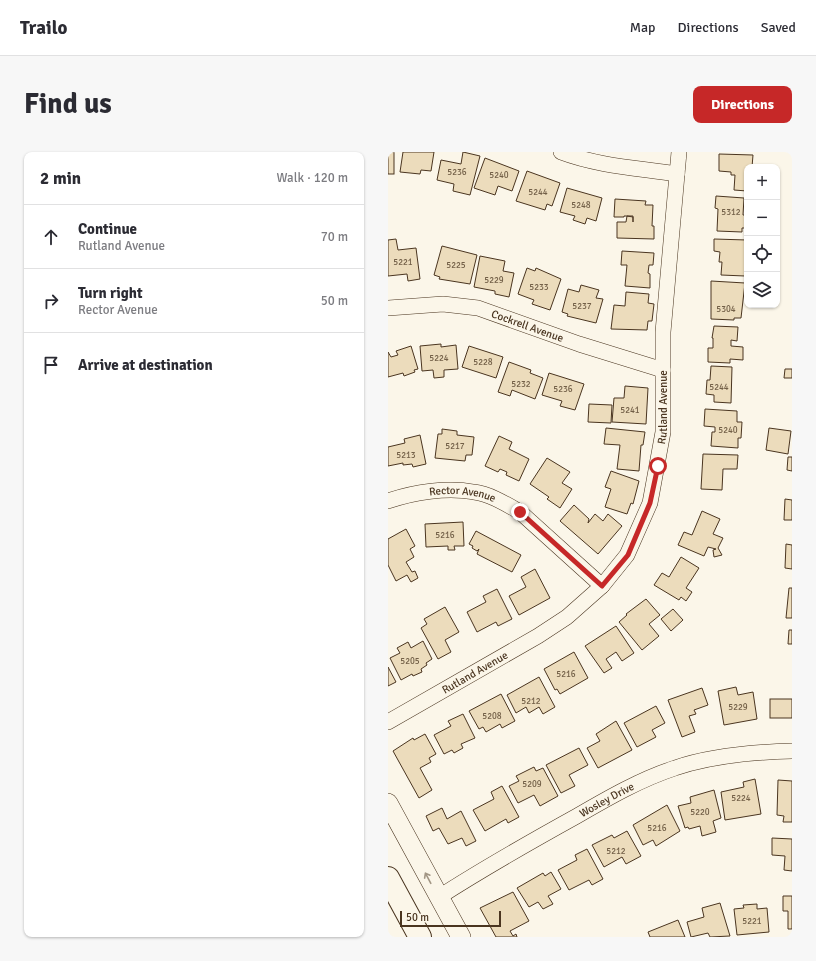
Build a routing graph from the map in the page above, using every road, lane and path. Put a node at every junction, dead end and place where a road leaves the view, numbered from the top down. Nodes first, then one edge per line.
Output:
1 (561, 152) edge
2 (679, 152) edge
3 (677, 174) junction
4 (388, 308) edge
5 (663, 370) junction
6 (388, 501) edge
7 (602, 586) junction
8 (388, 722) edge
9 (792, 751) edge
10 (388, 803) edge
11 (388, 878) edge
12 (439, 897) junction
13 (420, 937) edge
14 (461, 937) edge

1 - 3 street
2 - 3 street, Rutland Avenue
3 - 5 street, Rutland Avenue
4 - 5 street, Cockrell Avenue
5 - 7 street, Rutland Avenue
6 - 7 street, Rector Avenue
7 - 8 street, Rutland Avenue
9 - 12 street, Wosley Drive
12 -> 10 main road
11 - 13 highway
12 - 14 main road

